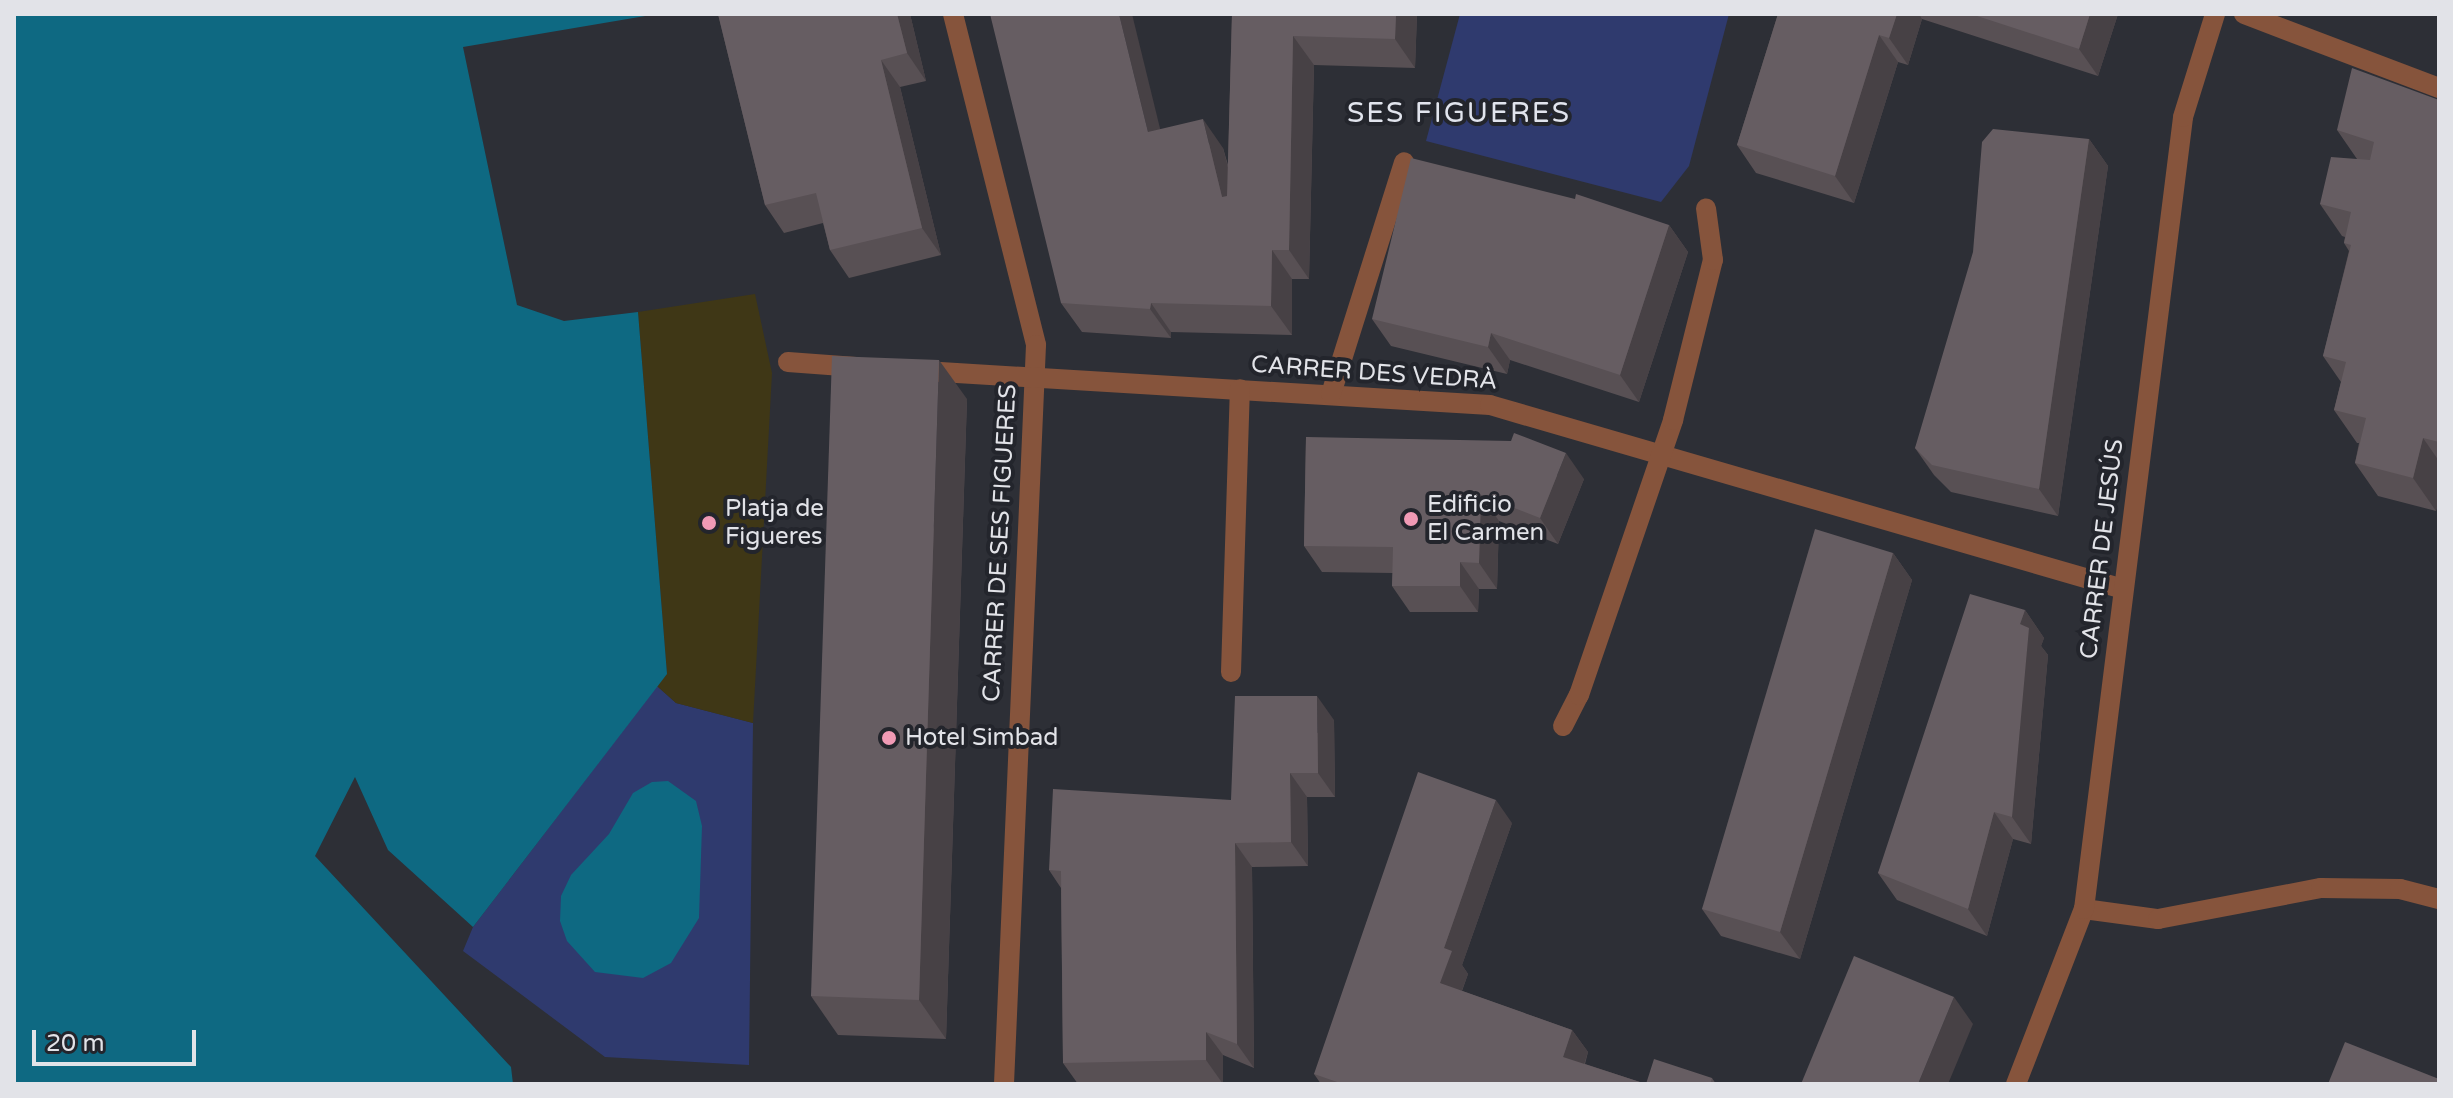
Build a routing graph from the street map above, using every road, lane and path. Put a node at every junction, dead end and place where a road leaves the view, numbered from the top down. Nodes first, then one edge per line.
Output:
1 (953, 14) edge
2 (2215, 14) edge
3 (2244, 14) edge
4 (2439, 88) edge
5 (1404, 162) dead end
6 (1706, 208) dead end
7 (788, 362) dead end
8 (1034, 378) junction
9 (1240, 389) junction
10 (1331, 394) junction
11 (1660, 452) junction
12 (2123, 589) junction
13 (1231, 672) dead end
14 (1563, 726) dead end
15 (2439, 899) edge
16 (2084, 909) junction
17 (1004, 1084) edge
18 (2016, 1084) edge

1 - 8 street, CARRER DE SES FIGUERES
2 - 12 street, CARRER DE JESÚS
3 - 4 street
5 - 10 street
6 - 11 street
7 - 8 street, CARRER DES VEDRÀ
8 - 9 street, CARRER DES VEDRÀ
8 - 17 street, CARRER DE SES FIGUERES
9 - 10 street, CARRER DES VEDRÀ
9 - 13 street
10 - 11 street, CARRER DES VEDRÀ
11 - 12 street, CARRER DES VEDRÀ
11 - 14 street
12 - 16 street, CARRER DE JESÚS
15 - 16 street
16 - 18 street, CARRER DE JESÚS

